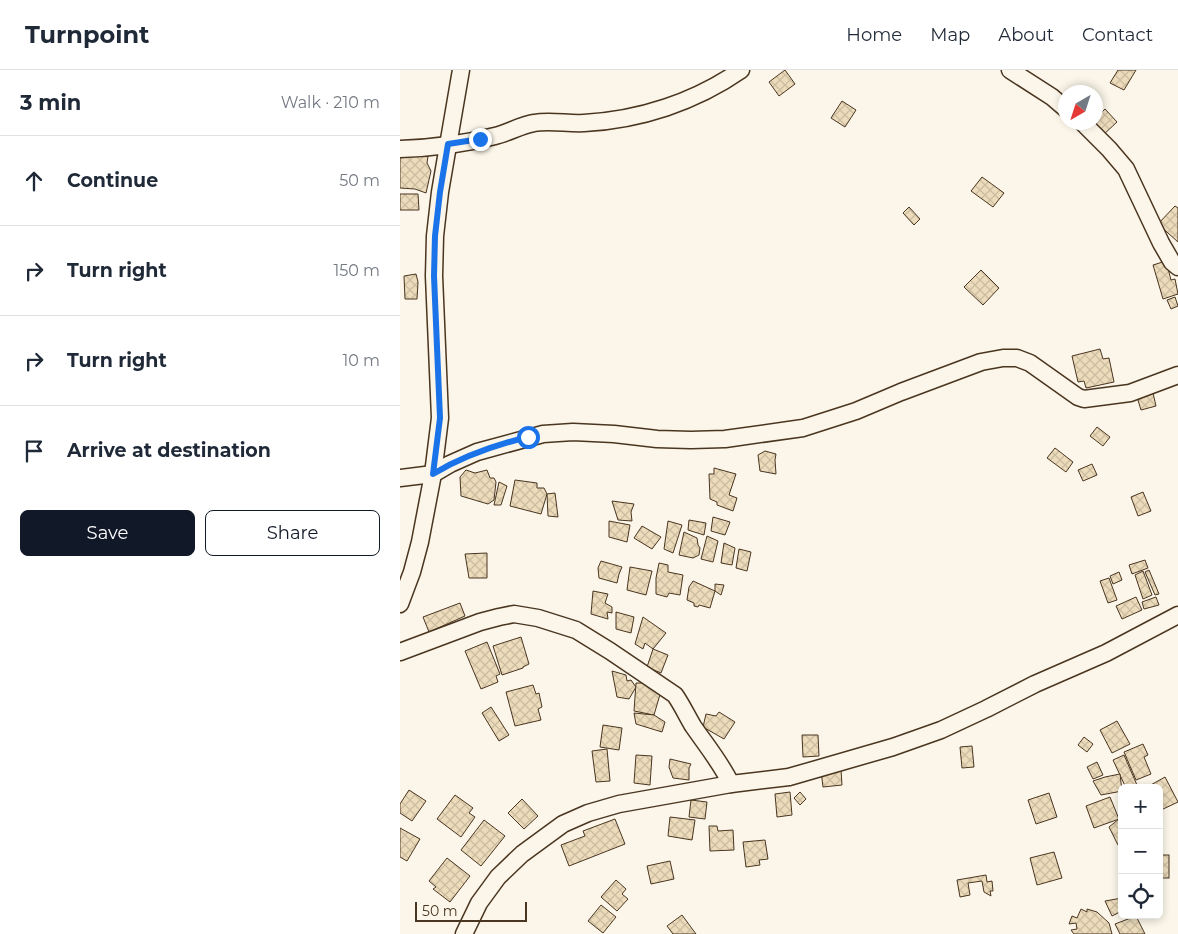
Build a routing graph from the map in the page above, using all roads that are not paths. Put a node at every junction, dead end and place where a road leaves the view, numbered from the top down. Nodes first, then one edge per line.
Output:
1 (461, 70) edge
2 (741, 70) edge
3 (1010, 70) edge
4 (1058, 102) edge
5 (1090, 130) edge
6 (448, 144) junction
7 (400, 149) edge
8 (1178, 267) edge
9 (1178, 375) edge
10 (433, 474) junction
11 (400, 478) edge
12 (400, 604) edge
13 (1178, 615) edge
14 (400, 652) edge
15 (731, 784) junction
16 (464, 934) edge

1 - 6 street
2 - 6 street
3 - 4 street
5 - 8 street
6 - 7 street
6 - 10 street
9 - 10 street
10 - 11 street
10 - 12 street
13 - 15 street
14 - 15 street
15 - 16 street

